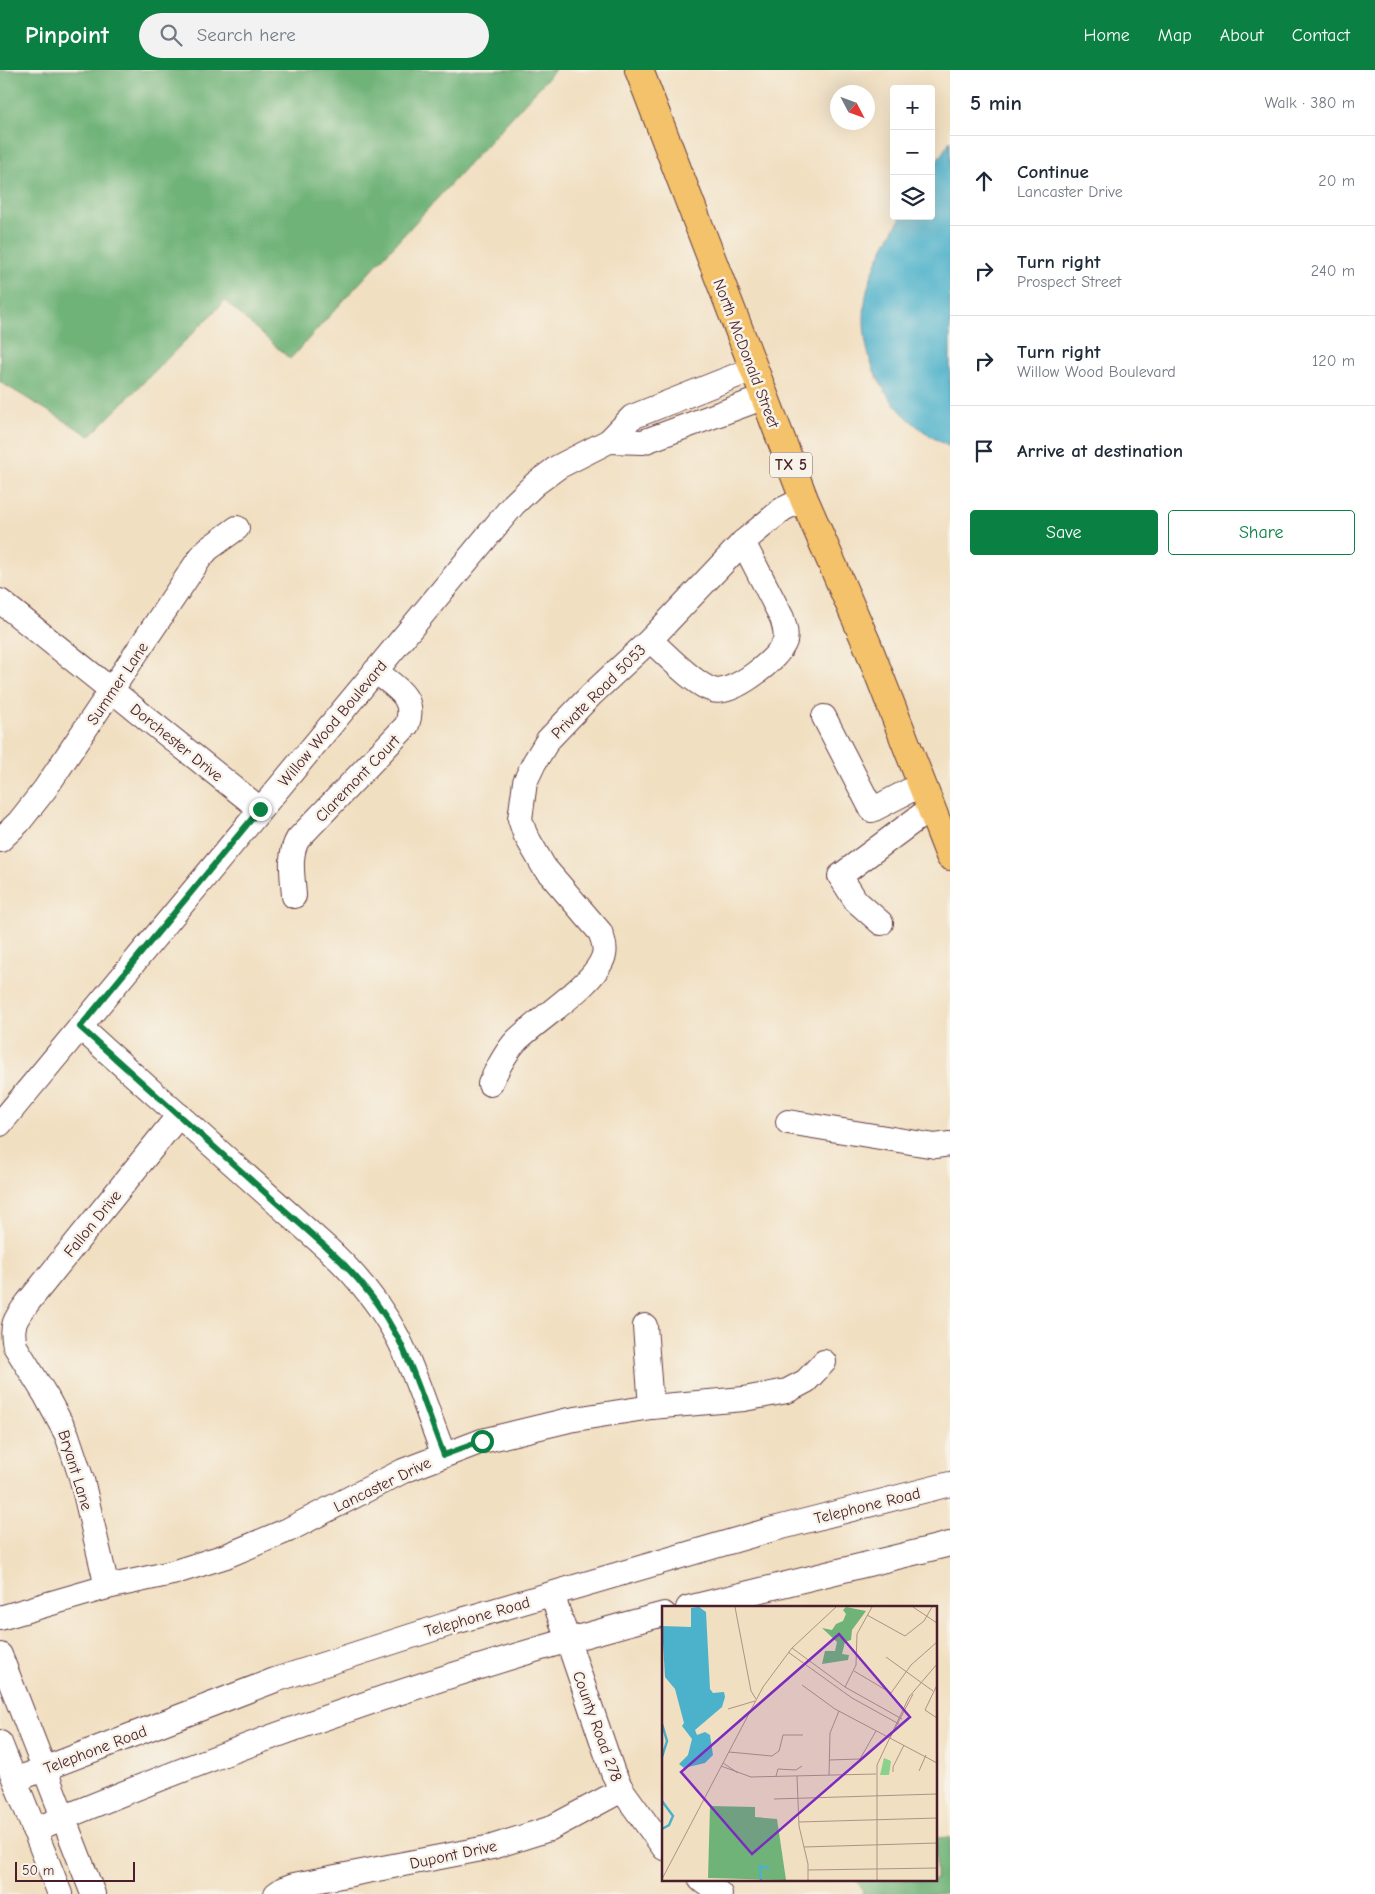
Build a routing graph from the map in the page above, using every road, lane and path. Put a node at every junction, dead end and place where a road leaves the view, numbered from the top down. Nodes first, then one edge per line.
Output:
1 (639, 70) edge
2 (754, 368) junction
3 (764, 397) junction
4 (609, 441) junction
5 (804, 499) junction
6 (237, 528) dead end
7 (744, 542) junction
8 (0, 601) edge
9 (650, 640) junction
10 (375, 671) junction
11 (112, 690) junction
12 (824, 717) dead end
13 (926, 796) junction
14 (260, 809) junction
15 (0, 840) edge
16 (950, 856) edge
17 (294, 896) dead end
18 (881, 923) dead end
19 (80, 1027) junction
20 (490, 1084) dead end
21 (179, 1115) junction
22 (788, 1122) dead end
23 (0, 1124) edge
24 (950, 1144) edge
25 (645, 1326) dead end
26 (12, 1334) joint
27 (824, 1362) dead end
28 (651, 1407) junction
29 (444, 1455) junction
30 (950, 1484) edge
31 (950, 1544) edge
32 (107, 1587) junction
33 (552, 1594) junction
34 (696, 1606) edge
35 (662, 1615) edge
36 (0, 1618) edge
37 (567, 1640) junction
38 (0, 1655) edge
39 (0, 1744) edge
40 (44, 1769) junction
41 (15, 1780) junction
42 (622, 1790) junction
43 (63, 1818) junction
44 (34, 1830) junction
45 (662, 1845) edge
46 (704, 1882) edge
47 (60, 1894) edge
48 (93, 1894) edge
49 (276, 1894) edge
50 (720, 1894) edge

1 - 2 main road, North McDonald Street / TX 5
2 - 3 main road, North McDonald Street / TX 5
2 - 4 street, Willow Wood Boulevard
3 - 4 street, Willow Wood Boulevard
3 - 5 main road, North McDonald Street / TX 5
4 - 10 street, Willow Wood Boulevard
5 - 7 street, Private Road 5053
5 - 13 main road, North McDonald Street / TX 5
6 - 11 street, Summer Lane
7 - 9 street, Private Road 5053
7 - 9 street
8 - 11 street, Dorchester Drive
9 - 20 street, Private Road 5053
10 - 14 street, Willow Wood Boulevard
10 - 17 street, Claremont Court
11 - 14 street, Dorchester Drive
11 - 15 street, Summer Lane
12 - 13 street
13 - 16 main road, North McDonald Street / TX 5
13 - 18 street
14 - 19 street, Willow Wood Boulevard
19 - 21 street
19 - 23 street, Willow Wood Boulevard
21 - 26 street, Fallon Drive
21 - 29 street
22 - 24 street
25 - 28 street
26 - 32 street, Bryant Lane
27 - 28 street, Lancaster Drive
28 - 29 street, Lancaster Drive
29 - 32 street, Lancaster Drive
30 - 33 street, Telephone Road
31 - 34 street
32 - 36 street, Lancaster Drive
33 - 37 street, County Road 278
33 - 40 street, Telephone Road
35 - 37 street
37 - 42 street, County Road 278
37 - 43 street
38 - 40 street
39 - 41 street
40 - 41 street, Telephone Road
40 - 43 street
41 - 44 street
42 - 45 street, County Road 278
42 - 49 street, Dupont Drive
43 - 44 street
43 - 48 street
44 - 47 street
46 - 50 street

